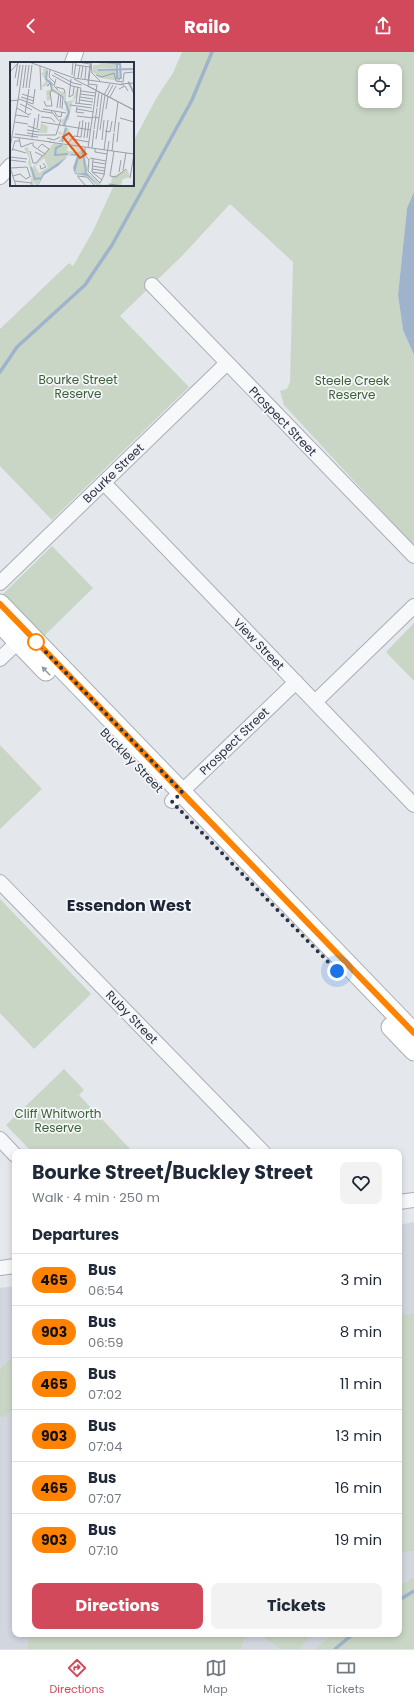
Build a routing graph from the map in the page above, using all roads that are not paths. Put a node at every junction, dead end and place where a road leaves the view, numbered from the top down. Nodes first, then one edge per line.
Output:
1 (76, 52) edge
2 (72, 62) edge
3 (10, 166) edge
4 (0, 177) edge
5 (152, 285) dead end
6 (227, 363) junction
7 (104, 483) junction
8 (414, 556) edge
9 (0, 583) edge
10 (0, 604) edge
11 (414, 606) edge
12 (0, 623) edge
13 (23, 637) junction
14 (0, 659) edge
15 (296, 682) junction
16 (315, 702) junction
17 (177, 797) junction
18 (414, 805) edge
19 (0, 882) edge
20 (414, 1033) edge
21 (414, 1051) edge
22 (0, 1139) edge
23 (260, 1149) edge
24 (12, 1152) edge
25 (414, 1200) edge
26 (402, 1202) edge
27 (12, 1266) edge
28 (0, 1268) edge

1 - 2 street
3 - 4 street
5 - 6 street, Prospect Street
6 - 7 street, Bourke Street
6 - 8 street, Prospect Street
7 - 9 street, Bourke Street
7 - 15 street, View Street
10 - 13 main road, Buckley Street
11 - 16 street
12 - 13 main road, Buckley Street
13 - 14 street
13 - 17 main road, Buckley Street
15 - 16 street, View Street
15 - 17 street, Prospect Street
16 - 18 street, View Street
17 - 20 main road, Buckley Street
17 - 21 main road, Buckley Street
19 - 23 street, Ruby Street
22 - 24 street
25 - 26 street
27 - 28 street

